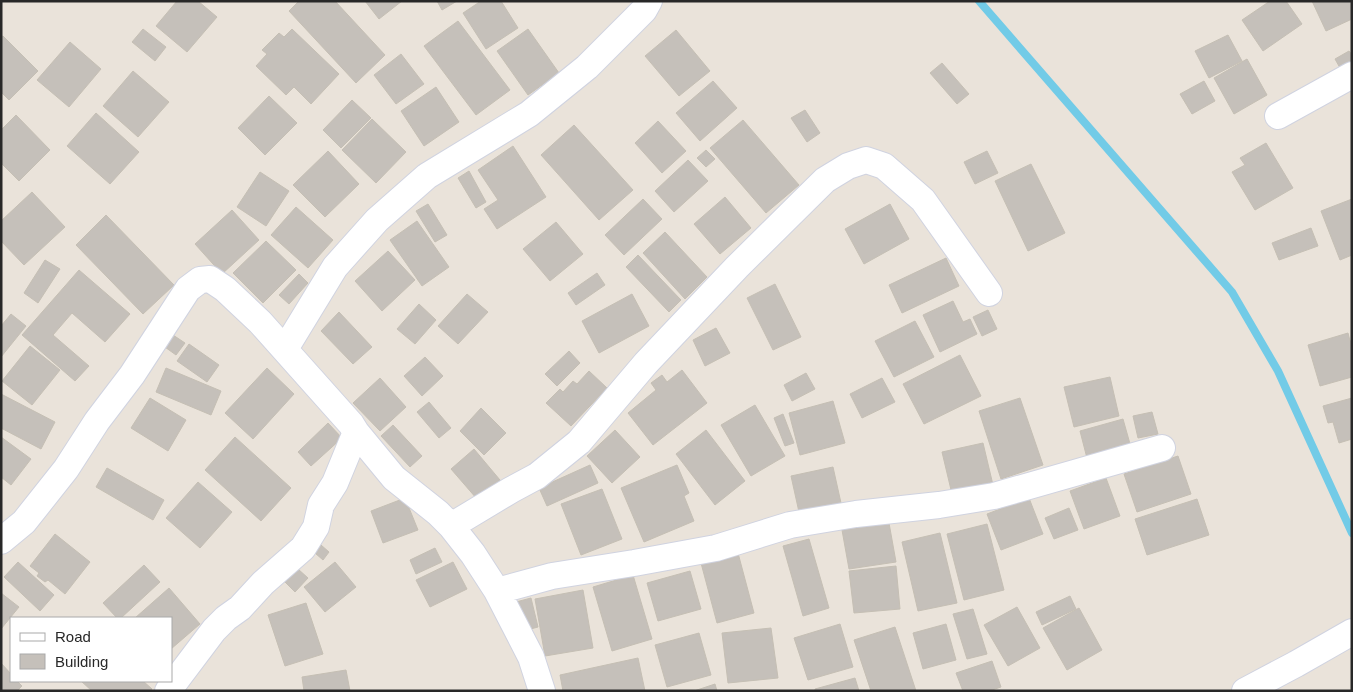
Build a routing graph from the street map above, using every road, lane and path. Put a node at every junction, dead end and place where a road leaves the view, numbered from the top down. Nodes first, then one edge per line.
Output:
1 (649, 1) edge
2 (1352, 75) edge
3 (1278, 116) dead end
4 (989, 293) dead end
5 (285, 349) junction
6 (356, 432) junction
7 (1162, 448) dead end
8 (451, 526) junction
9 (1, 541) edge
10 (498, 591) junction
11 (1352, 632) edge
12 (168, 691) edge
13 (542, 691) edge
14 (1245, 691) edge

1 - 5 street
2 - 3 street
4 - 8 street
5 - 6 street
5 - 9 street
6 - 8 street
6 - 12 street
7 - 10 street
8 - 10 street
10 - 13 street
11 - 14 street

